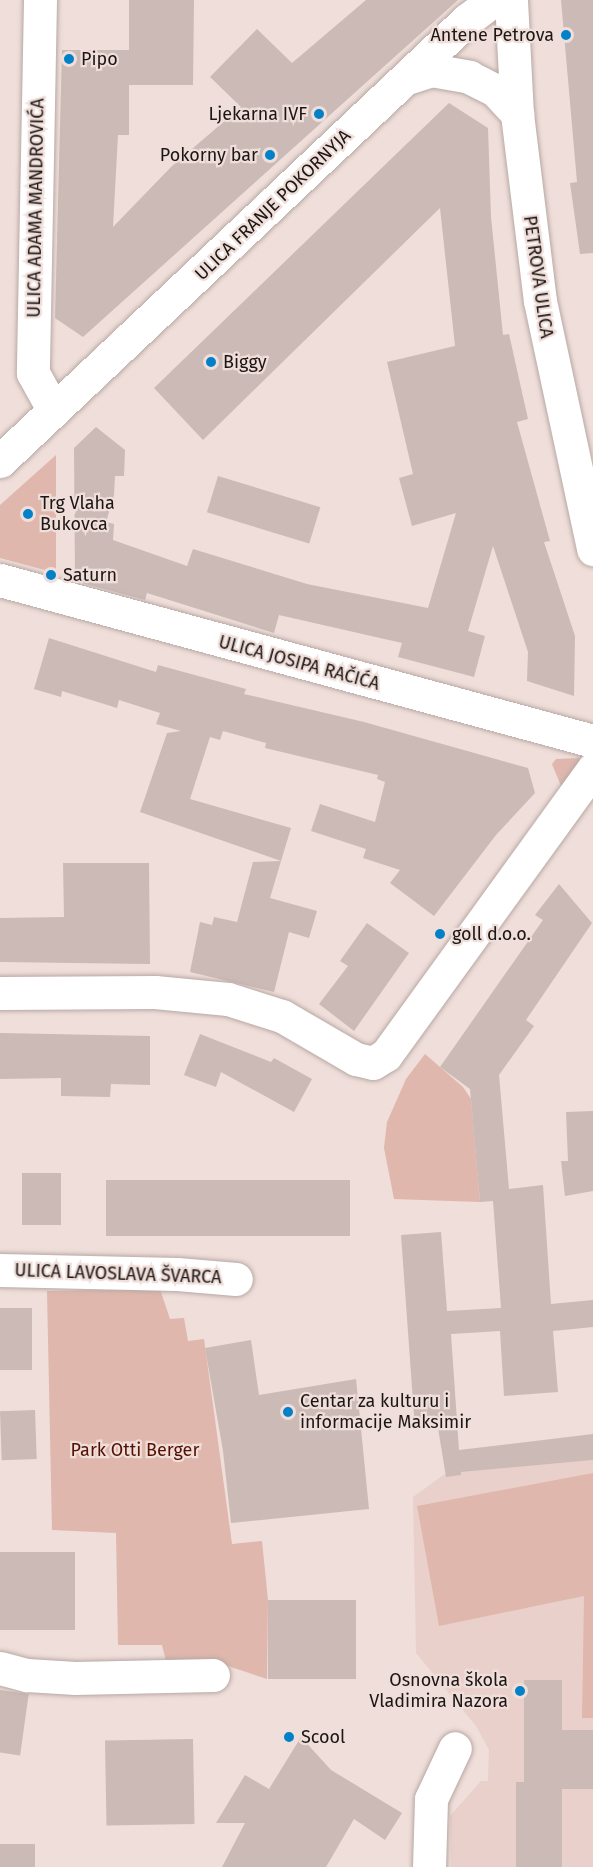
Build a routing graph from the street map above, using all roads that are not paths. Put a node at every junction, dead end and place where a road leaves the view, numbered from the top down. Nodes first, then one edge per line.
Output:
1 (40, 0) edge
2 (494, 0) edge
3 (511, 0) edge
4 (407, 78) junction
5 (517, 114) junction
6 (54, 411) junction
7 (0, 461) edge
8 (593, 549) edge
9 (3, 581) edge
10 (593, 741) edge
11 (593, 769) edge
12 (0, 993) edge
13 (0, 1270) edge
14 (236, 1279) dead end
15 (0, 1668) edge
16 (213, 1676) dead end
17 (454, 1748) dead end
18 (429, 1867) edge

1 - 6 street, ULICA ADAMA MANDROVIĆA
2 - 4 street, ULICA FRANJE POKORNYJA
3 - 5 street, PETROVA ULICA
4 - 5 street
4 - 6 street, ULICA FRANJE POKORNYJA
5 - 8 street, PETROVA ULICA
6 - 7 street
9 - 10 street, ULICA JOSIPA RAČIĆA
11 - 12 street
13 - 14 street, ULICA LAVOSLAVA ŠVARCA
15 - 16 street
17 - 18 street

